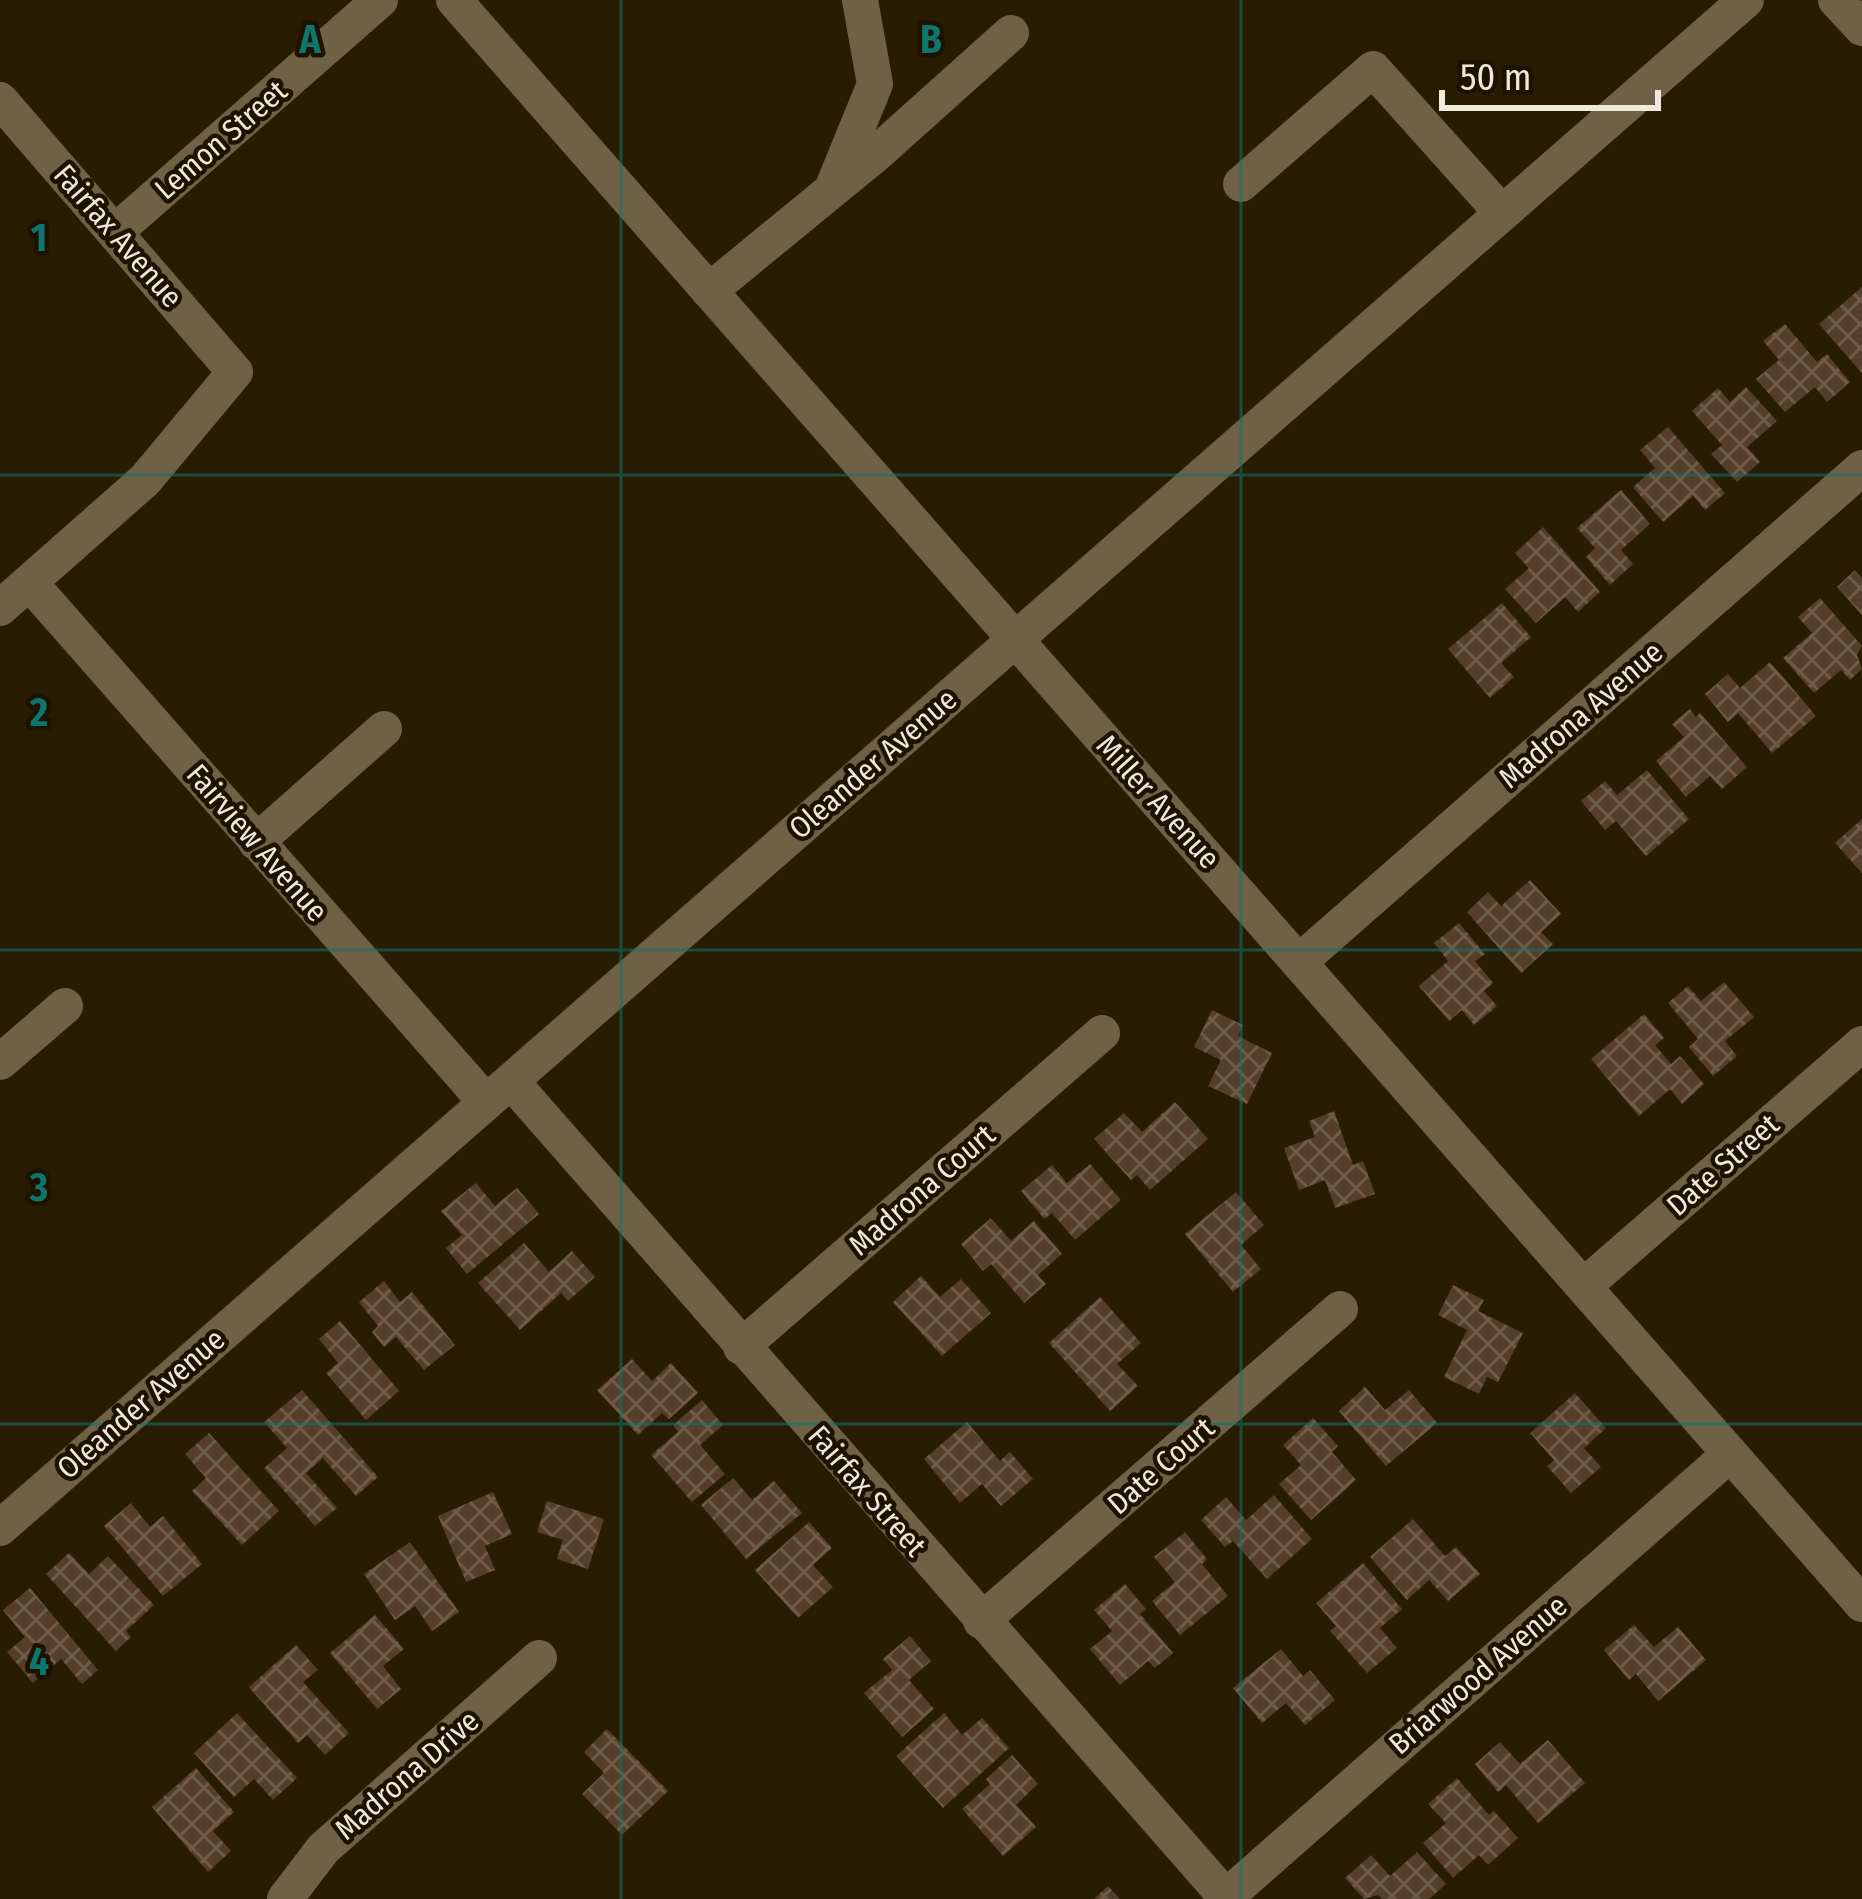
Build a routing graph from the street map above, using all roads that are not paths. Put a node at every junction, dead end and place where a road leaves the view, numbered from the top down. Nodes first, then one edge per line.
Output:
1 (380, 0) edge
2 (454, 0) edge
3 (860, 0) edge
4 (1746, 0) edge
5 (1836, 0) edge
6 (1862, 28) edge
7 (1011, 32) dead end
8 (0, 100) edge
9 (1241, 184) dead end
10 (831, 191) junction
11 (1502, 213) junction
12 (116, 232) junction
13 (709, 291) junction
14 (1862, 468) edge
15 (29, 582) junction
16 (0, 608) edge
17 (1014, 640) junction
18 (385, 729) dead end
19 (256, 842) junction
20 (1299, 962) junction
21 (65, 1006) dead end
22 (1102, 1033) dead end
23 (1862, 1043) edge
24 (0, 1062) edge
25 (498, 1092) junction
26 (1584, 1286) junction
27 (1340, 1310) dead end
28 (741, 1346) junction
29 (1730, 1454) junction
30 (0, 1528) edge
31 (1862, 1604) edge
32 (981, 1622) junction
33 (539, 1658) dead end
34 (1226, 1897) edge
35 (285, 1899) edge

1 - 12 street, Lemon Street
2 - 13 street, Miller Avenue
3 - 10 street
4 - 11 street, Oleander Avenue
5 - 6 street
7 - 10 street
8 - 12 street, Fairfax Avenue
9 - 11 street
10 - 13 street
11 - 17 street, Oleander Avenue
12 - 15 street, Fairfax Avenue
13 - 17 street, Miller Avenue
14 - 20 street, Madrona Avenue
15 - 16 street
15 - 19 street, Fairview Avenue
17 - 20 street, Miller Avenue
17 - 25 street, Oleander Avenue
18 - 19 street
19 - 25 street, Fairview Avenue
20 - 26 street, Miller Avenue
21 - 24 street
22 - 28 street, Madrona Court
23 - 26 street, Date Street
25 - 28 street, Fairfax Street
25 - 30 street, Oleander Avenue
26 - 29 street, Miller Avenue
27 - 32 street, Date Court
28 - 32 street, Fairfax Street
29 - 31 street, Miller Avenue
29 - 34 street, Briarwood Avenue
32 - 34 street, Fairfax Street
33 - 35 street, Madrona Drive

